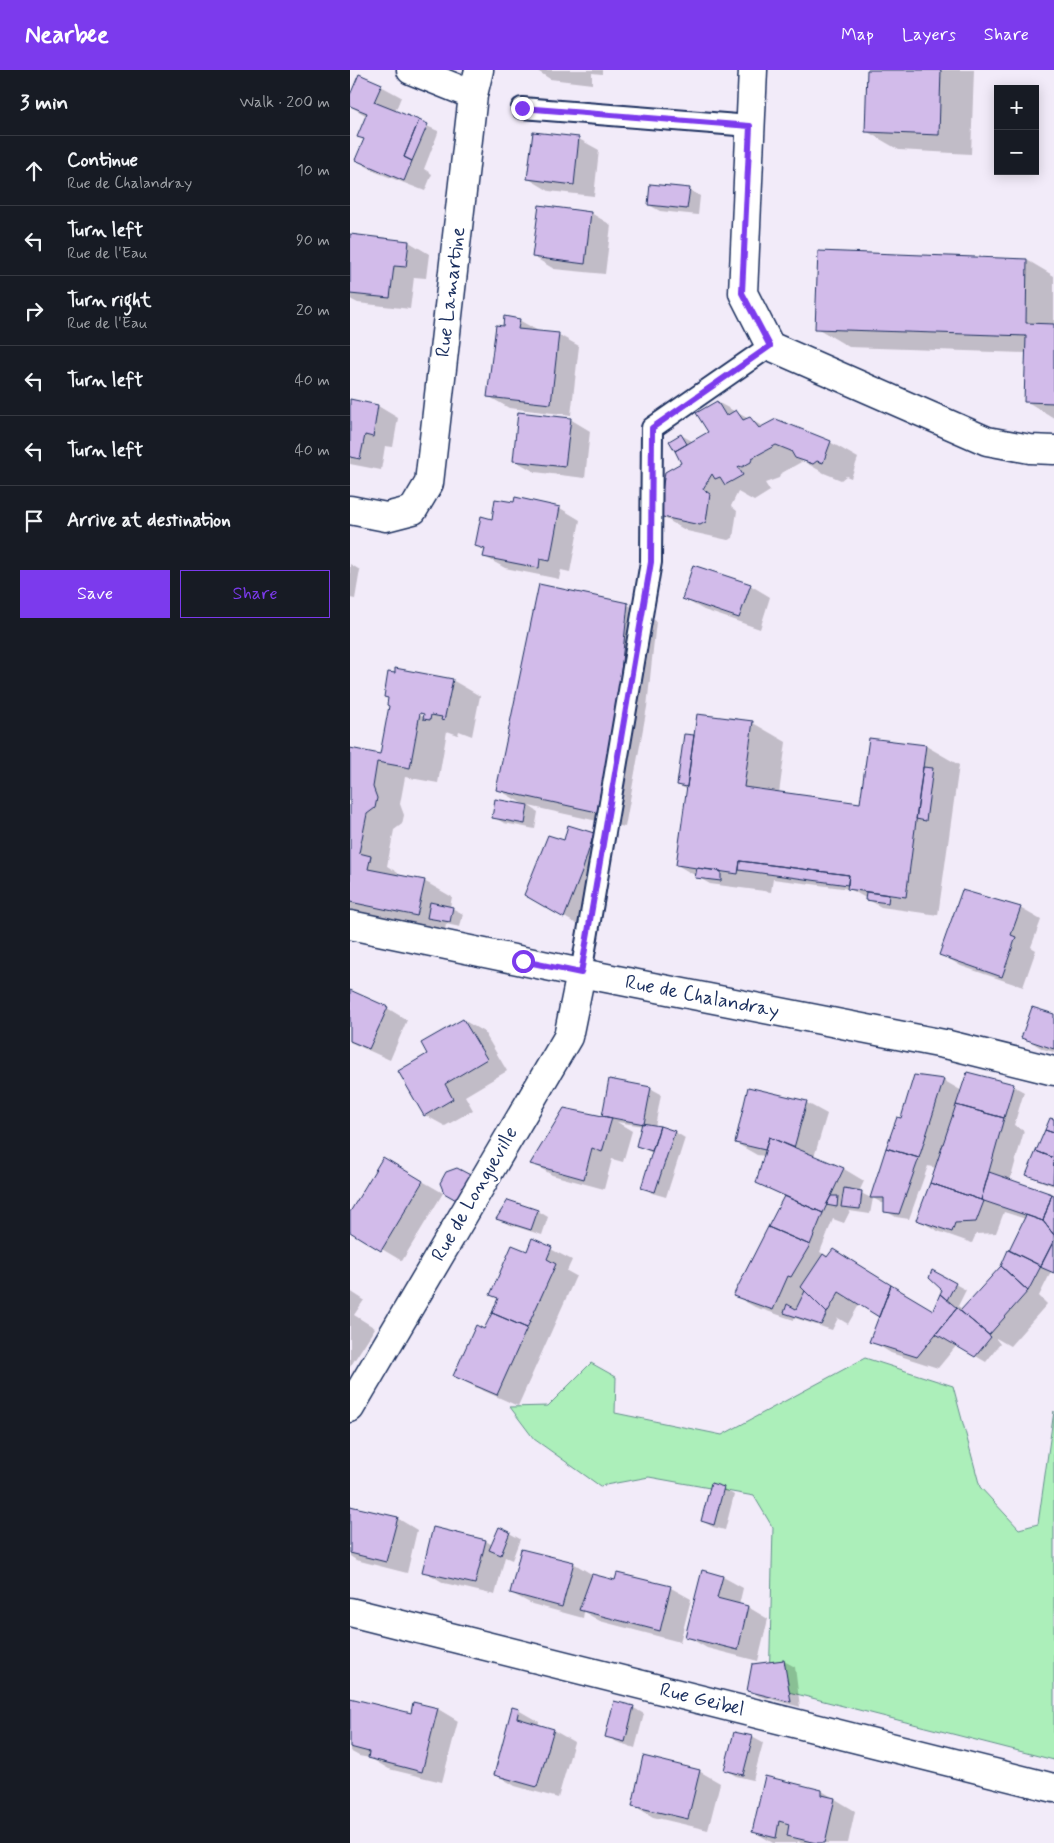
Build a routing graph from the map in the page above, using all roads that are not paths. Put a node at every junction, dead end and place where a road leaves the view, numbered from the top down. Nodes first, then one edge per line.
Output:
1 (411, 70) edge
2 (753, 70) edge
3 (476, 83) edge
4 (522, 108) dead end
5 (750, 126) junction
6 (770, 346) junction
7 (1054, 450) edge
8 (350, 510) edge
9 (350, 925) edge
10 (581, 973) junction
11 (1054, 1071) edge
12 (350, 1408) edge
13 (350, 1612) edge
14 (1054, 1788) edge

1 - 3 street
2 - 5 street
3 - 8 street, Rue Lamartine
4 - 5 lane
5 - 6 street
6 - 7 street
6 - 10 lane
9 - 10 street, Rue de Chalandray
10 - 11 street, Rue de Chalandray
10 - 12 street, Rue de Longueville
13 - 14 street, Rue Geibel

